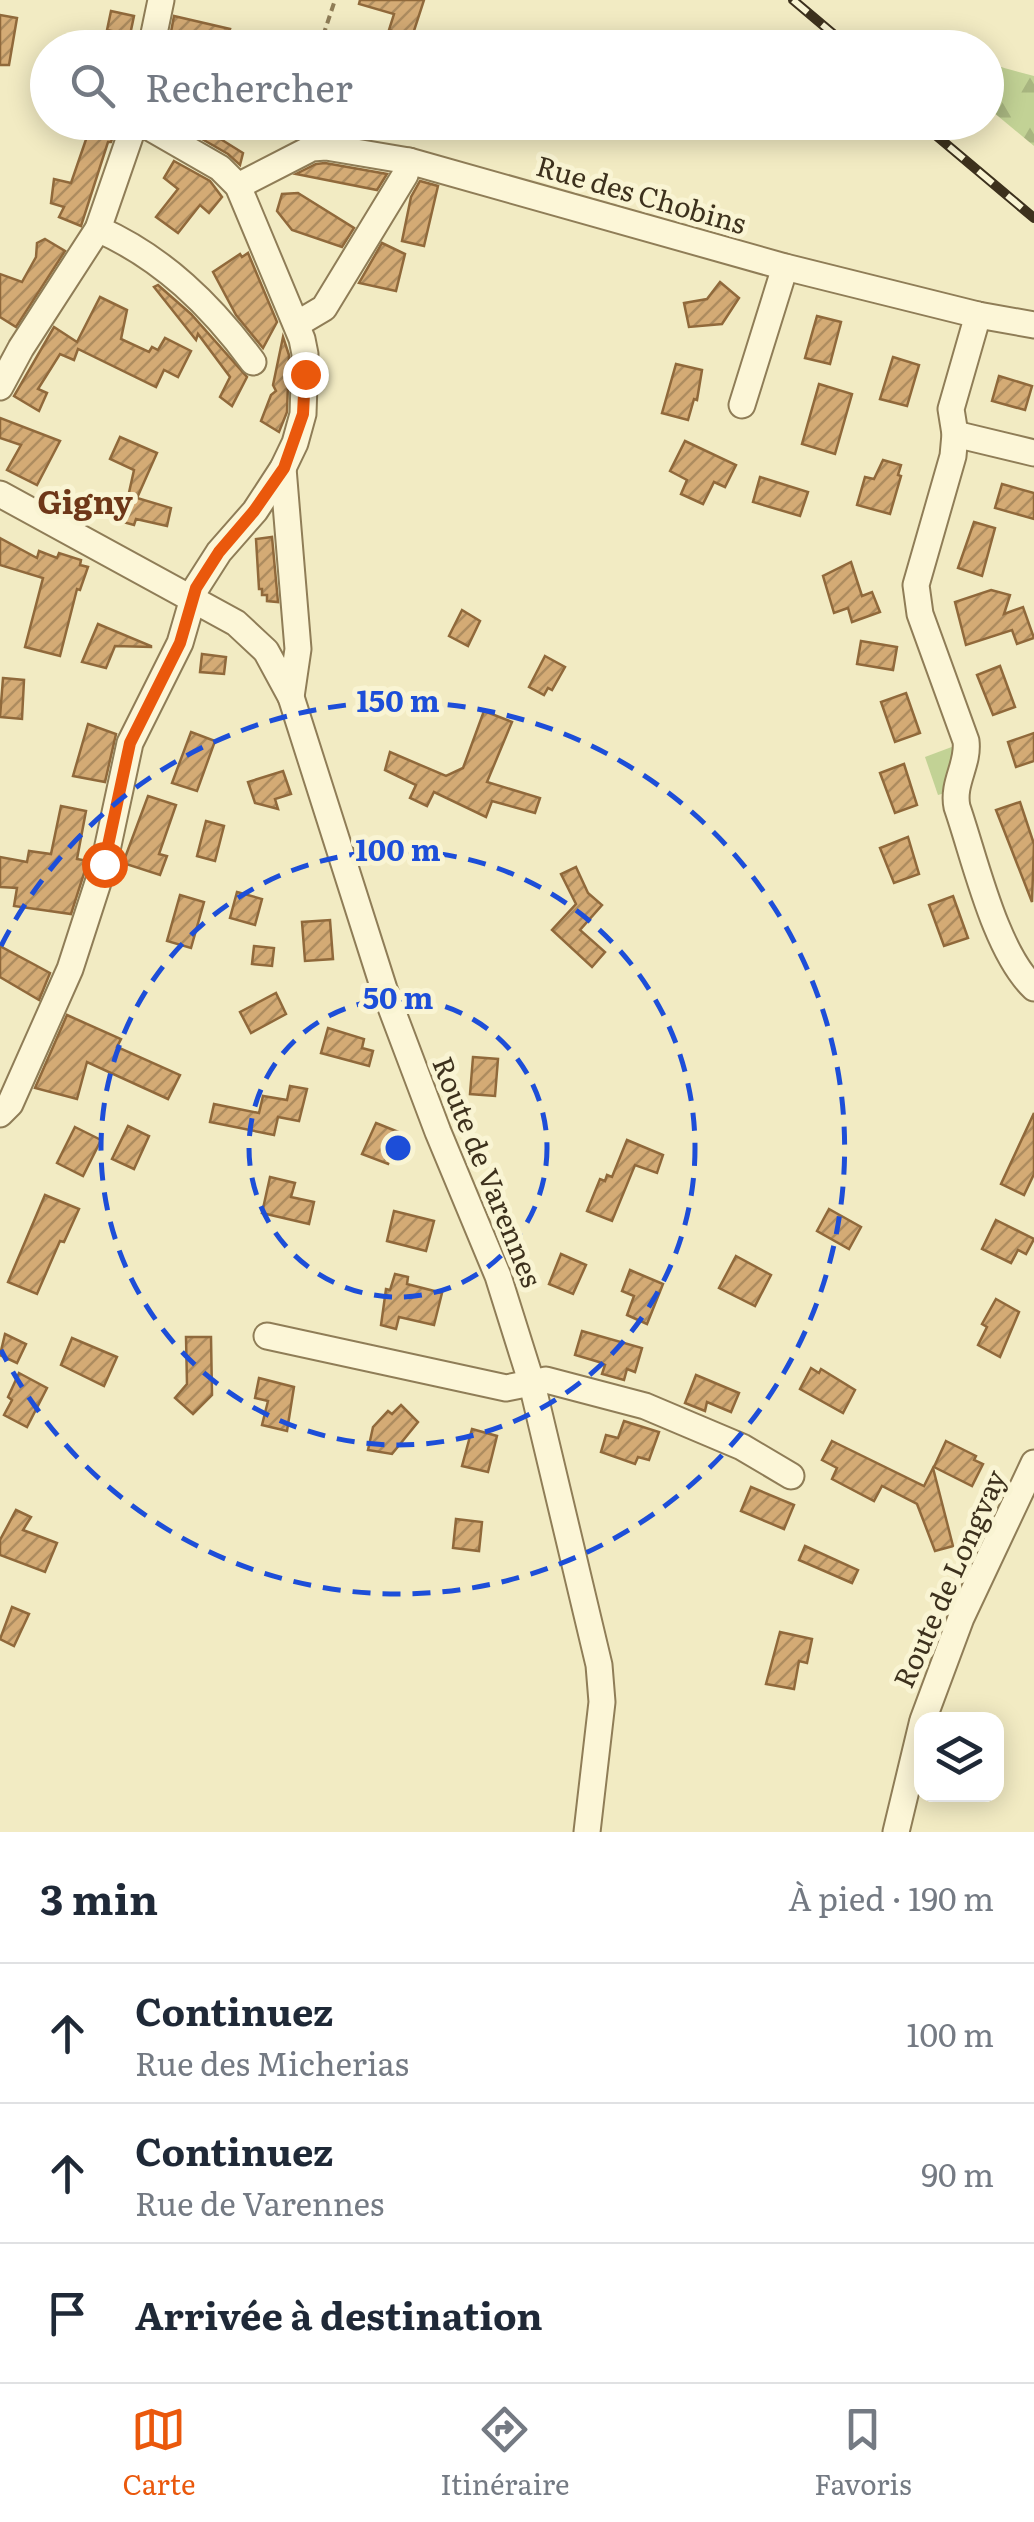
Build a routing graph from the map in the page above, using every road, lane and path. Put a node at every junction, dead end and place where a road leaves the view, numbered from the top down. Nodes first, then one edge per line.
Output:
1 (161, 0) edge
2 (334, 0) edge
3 (155, 30) edge
4 (325, 30) edge
5 (131, 140) edge
6 (170, 140) edge
7 (409, 161) junction
8 (238, 186) junction
9 (98, 229) junction
10 (785, 266) junction
11 (978, 315) junction
12 (297, 324) junction
13 (1034, 325) edge
14 (253, 362) dead end
15 (0, 387) edge
16 (742, 406) dead end
17 (955, 434) junction
18 (1034, 454) edge
19 (284, 468) junction
20 (0, 494) edge
21 (194, 597) junction
22 (291, 697) junction
23 (1034, 988) edge
24 (0, 1114) edge
25 (267, 1336) dead end
26 (532, 1384) junction
27 (1034, 1463) edge
28 (791, 1476) dead end
29 (926, 1712) edge
30 (914, 1756) edge
31 (587, 1832) edge
32 (896, 1832) edge

1 - 3 street
2 - 4 path
5 - 9 street
6 - 8 street
7 - 8 street, Rue des Chobins
7 - 10 street, Rue des Chobins
7 - 12 street
8 - 12 street
9 - 14 street
9 - 15 street
10 - 11 street, Rue des Chobins
10 - 16 street
11 - 13 street, Rue des Chobins
11 - 17 street
12 - 19 street
17 - 18 street
17 - 23 street
19 - 21 street
19 - 22 street
20 - 21 street
21 - 22 street
21 - 24 street
22 - 26 street, Route de Varennes
25 - 26 street
26 - 28 street
26 - 31 street, Route de Varennes
27 - 29 street, Route de Longvay
30 - 32 street, Route de Longvay

